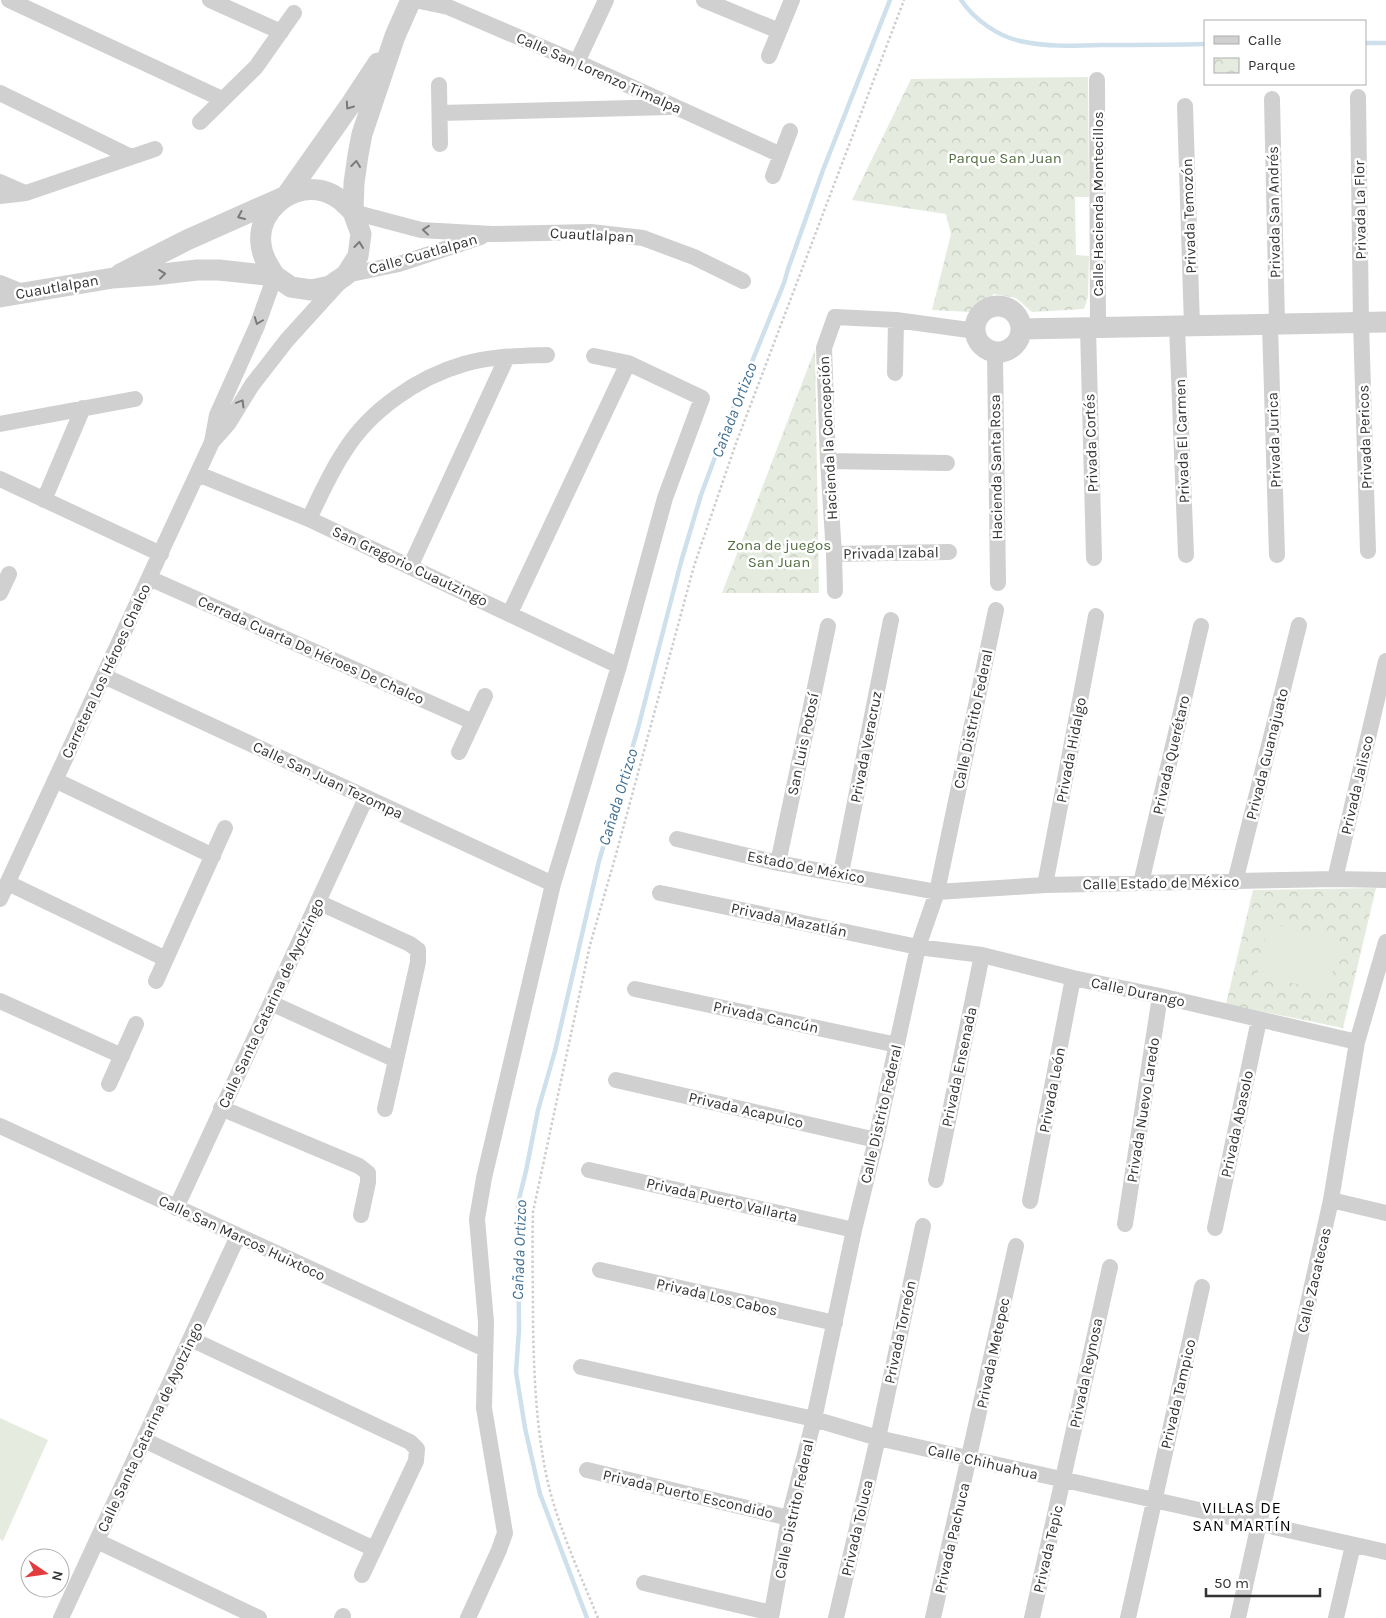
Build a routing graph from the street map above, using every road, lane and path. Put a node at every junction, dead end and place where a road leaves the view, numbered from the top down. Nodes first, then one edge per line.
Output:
1 (9, 0) edge
2 (210, 0) edge
3 (413, 0) edge
4 (606, 0) edge
5 (704, 0) edge
6 (792, 0) edge
7 (904, 0) edge
8 (294, 13) dead end
9 (779, 31) junction
10 (281, 32) junction
11 (395, 36) junction
12 (769, 56) dead end
13 (577, 62) junction
14 (1097, 80) dead end
15 (439, 85) dead end
16 (0, 93) edge
17 (1358, 97) dead end
18 (222, 99) junction
19 (1272, 99) dead end
20 (675, 106) junction
21 (1185, 106) dead end
22 (440, 113) junction
23 (200, 122) dead end
24 (790, 131) dead end
25 (440, 144) dead end
26 (154, 149) dead end
27 (781, 156) junction
28 (131, 157) junction
29 (773, 176) dead end
30 (0, 182) edge
31 (26, 193) junction
32 (294, 193) junction
33 (0, 196) edge
34 (353, 212) junction
35 (492, 234) junction
36 (275, 276) junction
37 (346, 276) junction
38 (113, 278) junction
39 (743, 281) dead end
40 (0, 283) edge
41 (22, 292) junction
42 (0, 297) edge
43 (896, 320) junction
44 (1386, 322) edge
45 (1361, 323) junction
46 (1274, 324) junction
47 (1184, 326) junction
48 (1093, 328) junction
49 (1021, 329) junction
50 (976, 331) junction
51 (995, 352) junction
52 (547, 355) dead end
53 (594, 356) dead end
54 (507, 357) junction
55 (628, 363) junction
56 (895, 373) dead end
57 (135, 399) dead end
58 (84, 408) junction
59 (0, 424) edge
60 (212, 442) junction
61 (828, 461) junction
62 (947, 463) dead end
63 (198, 474) junction
64 (0, 479) edge
65 (44, 500) junction
66 (309, 519) junction
67 (1368, 551) dead end
68 (949, 552) dead end
69 (161, 554) junction
70 (834, 554) junction
71 (1186, 555) dead end
72 (1277, 555) dead end
73 (1094, 558) dead end
74 (410, 567) junction
75 (9, 574) dead end
76 (149, 578) junction
77 (998, 583) dead end
78 (835, 591) dead end
79 (0, 593) edge
80 (996, 610) dead end
81 (510, 613) junction
82 (1096, 616) dead end
83 (891, 620) dead end
84 (1299, 625) dead end
85 (828, 626) dead end
86 (1201, 626) dead end
87 (1386, 661) edge
88 (619, 666) junction
89 (104, 676) junction
90 (485, 696) dead end
91 (473, 722) junction
92 (459, 752) dead end
93 (55, 780) junction
94 (366, 798) junction
95 (225, 828) dead end
96 (677, 839) dead end
97 (213, 856) junction
98 (778, 863) junction
99 (841, 873) junction
100 (1335, 879) junction
101 (1386, 880) edge
102 (1235, 882) junction
103 (8, 883) junction
104 (1141, 883) junction
105 (553, 884) junction
106 (1045, 885) junction
107 (937, 892) junction
108 (660, 893) dead end
109 (0, 899) edge
110 (318, 902) junction
111 (1386, 942) edge
112 (918, 947) junction
113 (982, 955) junction
114 (166, 959) junction
115 (1074, 978) junction
116 (156, 981) dead end
117 (635, 989) dead end
118 (1160, 996) junction
119 (0, 1001) edge
120 (271, 1003) junction
121 (1259, 1020) junction
122 (136, 1024) dead end
123 (1357, 1042) junction
124 (897, 1045) junction
125 (122, 1056) junction
126 (396, 1060) junction
127 (616, 1080) dead end
128 (109, 1084) dead end
129 (222, 1108) junction
130 (385, 1109) dead end
131 (0, 1126) edge
132 (876, 1140) junction
133 (589, 1170) dead end
134 (936, 1180) dead end
135 (1332, 1200) junction
136 (1030, 1201) dead end
137 (176, 1208) junction
138 (1386, 1213) edge
139 (361, 1215) dead end
140 (1125, 1224) dead end
141 (923, 1226) dead end
142 (1215, 1228) dead end
143 (854, 1230) junction
144 (238, 1236) junction
145 (1016, 1246) dead end
146 (1110, 1267) dead end
147 (600, 1270) dead end
148 (1202, 1287) dead end
149 (835, 1323) junction
150 (191, 1339) junction
151 (485, 1349) junction
152 (581, 1367) dead end
153 (814, 1419) junction
154 (878, 1438) junction
155 (144, 1440) junction
156 (970, 1459) junction
157 (587, 1470) dead end
158 (1063, 1480) junction
159 (1154, 1500) junction
160 (789, 1518) junction
161 (1259, 1524) junction
162 (97, 1541) junction
163 (1354, 1545) junction
164 (374, 1549) junction
165 (1386, 1552) edge
166 (362, 1575) dead end
167 (644, 1583) dead end
168 (771, 1616) edge
169 (61, 1618) edge
170 (259, 1618) edge
171 (468, 1618) edge
172 (598, 1618) edge
173 (836, 1618) edge
174 (933, 1618) edge
175 (1032, 1618) edge
176 (1128, 1618) edge
177 (1238, 1618) edge
178 (1336, 1618) edge

1 - 18 street
2 - 10 street
3 - 11 street, Carretera Los Héroes Chalco
3 - 13 street, Calle San Lorenzo Timalpa
4 - 13 street
5 - 9 street
6 - 9 street
7 - 172 path
8 - 10 street
9 - 12 street
10 - 18 street
11 -> 32 street, Carretera Los Héroes Chalco
34 -> 11 street, Carretera Los Héroes Chalco
13 - 20 street, Calle San Lorenzo Timalpa
14 - 48 street, Calle Hacienda Montecillos
15 - 22 street
16 - 28 street
17 - 45 street, Privada La Flor
18 - 23 street
19 - 46 street, Privada San Andrés
20 - 22 street
20 - 27 street, Calle San Lorenzo Timalpa
21 - 47 street, Privada Temozón
22 - 25 street
24 - 27 street
26 - 28 street
27 - 29 street
28 - 31 street
30 - 31 street
31 - 33 street
32 - 34 street, Calle Cuatlalpan
32 - 36 street, Carretera Los Héroes Chalco
32 -> 38 street, Calle Cuatlalpan
35 -> 34 street, Calle Cuatlalpan
37 -> 34 street, Carretera Los Héroes Chalco
35 - 37 street, Calle Cuatlalpan
35 - 39 street, Cuautlalpan
36 - 37 street, Calle Cuatlalpan
38 -> 36 street, Calle Cuatlalpan
36 -> 60 street, Carretera Los Héroes Chalco
60 -> 37 street, Carretera Los Héroes Chalco
38 - 41 street, Cuautlalpan
40 - 41 street
41 - 42 street, Cuautlalpan
43 - 50 street
43 - 56 street
43 - 61 street, Hacienda la Concepción
44 - 45 street
45 - 46 street
45 - 67 street, Privada Pericos
46 - 47 street
46 - 72 street, Privada Jurica
47 - 48 street
47 - 71 street, Privada El Carmen
48 - 49 street
48 - 73 street, Privada Cortés
49 - 50 street
49 - 51 street
50 - 51 street
51 - 77 street, Hacienda Santa Rosa
52 - 54 street
53 - 55 street
54 - 66 street
54 - 74 street
55 - 81 street
55 - 88 street
57 - 58 street
58 - 59 street
58 - 65 street
60 - 63 street, Carretera Los Héroes Chalco
61 - 62 street
61 - 70 street, Hacienda la Concepción
63 - 66 street, San Gregorio Cuautzingo
63 - 69 street, Carretera Los Héroes Chalco
64 - 65 street
65 - 69 street
66 - 74 street, San Gregorio Cuautzingo
68 - 70 street, Privada Izabal
69 - 76 street, Carretera Los Héroes Chalco
70 - 78 street, Hacienda la Concepción
74 - 81 street, San Gregorio Cuautzingo
75 - 79 street
76 - 89 street, Carretera Los Héroes Chalco
76 - 91 street, Cerrada Cuarta De Héroes De Chalco
80 - 107 street, Calle Distrito Federal
81 - 88 street, San Gregorio Cuautzingo
82 - 106 street, Privada Hidalgo
83 - 99 street, Privada Veracruz
84 - 102 street, Privada Guanajuato
85 - 98 street, San Luis Potosí
86 - 104 street, Privada Querétaro
87 - 100 street, Privada Jalisco
88 - 105 street
89 - 93 street, Carretera Los Héroes Chalco
89 - 94 street, Calle San Juan Tezompa
90 - 91 street
91 - 92 street
93 - 97 street
93 - 103 street, Carretera Los Héroes Chalco
94 - 105 street, Calle San Juan Tezompa
94 - 110 street, Calle Santa Catarina de Ayotzingo
95 - 97 street
96 - 98 street, Estado de México
97 - 114 street
98 - 99 street, Estado de México
99 - 107 street, Estado de México
100 - 101 street, Calle Estado de México
100 - 102 street, Calle Estado de México
102 - 104 street, Calle Estado de México
103 - 109 street, Carretera Los Héroes Chalco
103 - 114 street
104 - 106 street, Calle Estado de México
105 - 151 street
106 - 107 street, Calle Estado de México
107 - 112 street, Calle Distrito Federal
108 - 112 street, Privada Mazatlán
110 - 120 street, Calle Santa Catarina de Ayotzingo
110 - 126 street
111 - 123 street, Calle Zacatecas
112 - 113 street, Calle Durango
112 - 124 street, Calle Distrito Federal
113 - 115 street, Calle Durango
113 - 134 street, Privada Ensenada
114 - 116 street
115 - 118 street, Calle Durango
115 - 136 street, Privada León
117 - 124 street, Privada Cancún
118 - 121 street, Calle Durango
118 - 140 street, Privada Nuevo Laredo
119 - 125 street
120 - 126 street
120 - 129 street, Calle Santa Catarina de Ayotzingo
121 - 123 street, Calle Durango
121 - 142 street, Privada Abasolo
122 - 125 street
123 - 135 street, Calle Zacatecas
124 - 132 street, Calle Distrito Federal
125 - 128 street
126 - 130 street
127 - 132 street, Privada Acapulco
129 - 137 street, Calle Santa Catarina de Ayotzingo
129 - 139 street
131 - 137 street, Calle San Marcos Huixtoco
132 - 143 street, Calle Distrito Federal
133 - 143 street, Privada Puerto Vallarta
135 - 138 street
135 - 161 street, Calle Zacatecas
137 - 144 street, Calle San Marcos Huixtoco
141 - 154 street, Privada Torreón
143 - 149 street, Calle Distrito Federal
144 - 150 street, Calle Santa Catarina de Ayotzingo
144 - 151 street, Calle San Marcos Huixtoco
145 - 156 street, Privada Metepec
146 - 158 street, Privada Reynosa
147 - 149 street, Privada Los Cabos
148 - 159 street, Privada Tampico
149 - 153 street, Calle Distrito Federal
150 - 155 street, Calle Santa Catarina de Ayotzingo
150 - 164 street
151 - 171 street
152 - 153 street, Calle Chihuahua
153 - 154 street, Calle Chihuahua
153 - 160 street, Calle Distrito Federal
154 - 156 street, Calle Chihuahua
154 - 173 street, Privada Toluca
155 - 162 street, Calle Santa Catarina de Ayotzingo
155 - 164 street
156 - 158 street, Calle Chihuahua
156 - 174 street, Privada Pachuca
157 - 160 street, Privada Puerto Escondido
158 - 159 street, Calle Chihuahua
158 - 175 street, Privada Tepic
159 - 161 street, Calle Chihuahua
159 - 176 street, Privada Tampico
160 - 168 street, Calle Distrito Federal
161 - 163 street, Calle Chihuahua
161 - 177 street, Calle Zacatecas
162 - 169 street, Calle Santa Catarina de Ayotzingo
162 - 170 street
163 - 165 street, Calle Chihuahua
163 - 178 street
164 - 166 street
167 - 168 street

